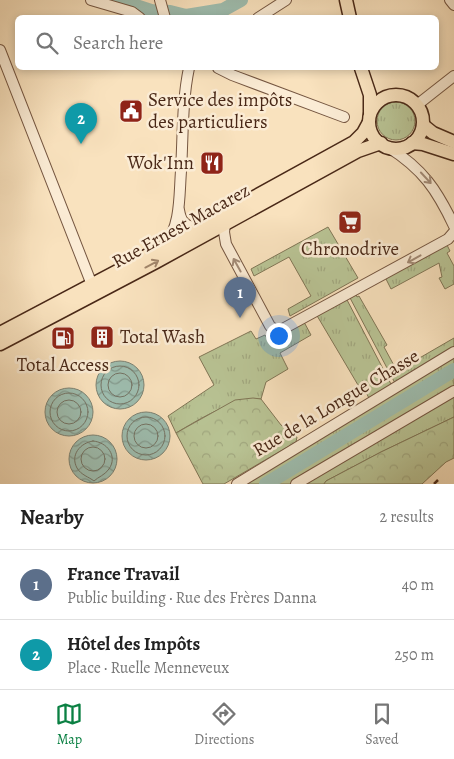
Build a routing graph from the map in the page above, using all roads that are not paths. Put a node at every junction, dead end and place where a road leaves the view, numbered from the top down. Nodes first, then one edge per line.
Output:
1 (91, 0) edge
2 (286, 0) edge
3 (346, 0) edge
4 (450, 0) edge
5 (454, 5) edge
6 (136, 15) edge
7 (263, 15) edge
8 (349, 15) edge
9 (0, 50) edge
10 (189, 70) edge
11 (222, 70) edge
12 (361, 70) edge
13 (454, 76) edge
14 (368, 89) junction
15 (385, 97) junction
16 (417, 105) junction
17 (344, 117) dead end
18 (370, 119) junction
19 (423, 124) junction
20 (454, 142) edge
21 (412, 143) junction
22 (385, 145) junction
23 (454, 154) edge
24 (179, 207) junction
25 (226, 224) junction
26 (454, 226) edge
27 (196, 228) junction
28 (454, 232) edge
29 (165, 246) junction
30 (92, 285) junction
31 (0, 333) edge
32 (0, 344) edge
33 (454, 352) edge
34 (454, 391) edge
35 (237, 484) edge
36 (296, 484) edge

1 - 6 street
2 - 7 street
3 - 8 main road
4 - 5 street
9 - 30 street
10 - 24 street
11 - 17 street
12 - 14 main road
13 - 16 street
14 - 15 main road
14 - 18 main road
15 - 16 main road
15 - 18 main road
16 - 19 main road
18 - 22 main road
18 - 27 main road, Rue Ernest Macarez
19 - 20 main road
19 - 21 main road
21 - 22 main road
21 - 23 main road
22 - 25 main road, Rue Ernest Macarez
22 -> 26 street
24 - 27 street
24 - 29 street
28 -> 25 street
32 -> 25 main road, Rue Ernest Macarez
27 - 29 main road, Rue Ernest Macarez
29 - 30 main road, Rue Ernest Macarez
30 - 31 main road, Rue Ernest Macarez
33 - 35 street, Rue de la Longue Chasse
34 - 36 street

